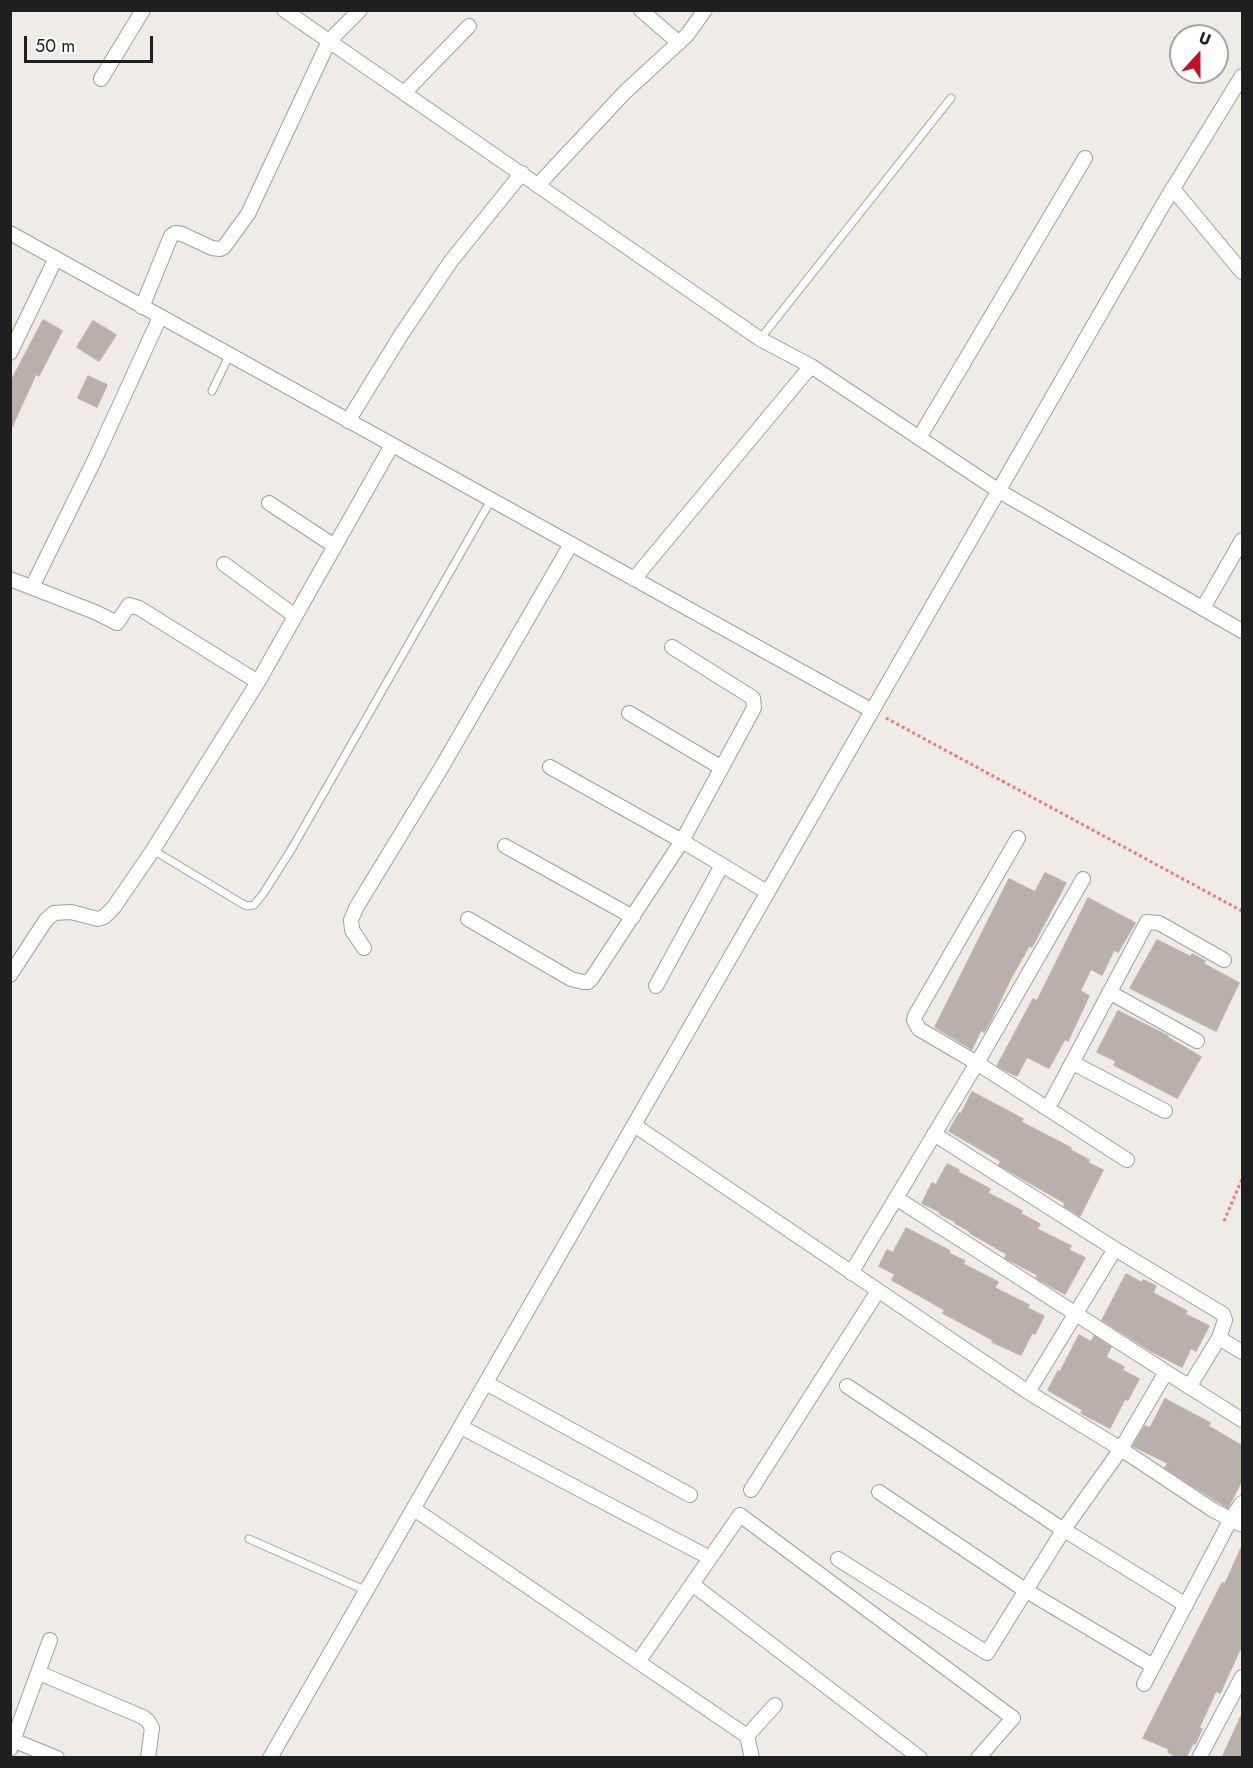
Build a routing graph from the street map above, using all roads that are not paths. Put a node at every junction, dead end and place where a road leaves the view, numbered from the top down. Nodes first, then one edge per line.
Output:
1 (143, 10) edge
2 (284, 10) edge
3 (360, 10) edge
4 (641, 10) edge
5 (705, 10) edge
6 (470, 26) dead end
7 (679, 43) junction
8 (326, 48) junction
9 (1242, 76) edge
10 (100, 79) dead end
11 (404, 93) junction
12 (951, 98) dead end
13 (1085, 158) dead end
14 (517, 178) junction
15 (538, 185) junction
16 (1173, 189) junction
17 (10, 233) edge
18 (54, 262) junction
19 (1242, 272) edge
20 (142, 307) junction
21 (158, 320) junction
22 (760, 339) junction
23 (10, 353) edge
24 (228, 359) junction
25 (805, 374) junction
26 (212, 391) dead end
27 (348, 421) junction
28 (919, 438) junction
29 (390, 449) junction
30 (997, 495) junction
31 (269, 503) dead end
32 (490, 504) junction
33 (1242, 540) edge
34 (333, 545) junction
35 (568, 548) junction
36 (224, 564) dead end
37 (10, 579) edge
38 (634, 579) junction
39 (32, 587) junction
40 (1203, 608) junction
41 (295, 616) junction
42 (1242, 631) edge
43 (672, 647) dead end
44 (258, 682) junction
45 (629, 713) dead end
46 (868, 715) junction
47 (550, 767) dead end
48 (722, 768) junction
49 (1018, 838) dead end
50 (682, 841) junction
51 (504, 846) dead end
52 (153, 850) junction
53 (722, 865) junction
54 (1083, 879) dead end
55 (767, 892) junction
56 (633, 917) junction
57 (468, 919) dead end
58 (364, 948) dead end
59 (1224, 960) dead end
60 (10, 975) edge
61 (656, 986) dead end
62 (1109, 992) junction
63 (1197, 1041) dead end
64 (977, 1063) junction
65 (1073, 1063) junction
66 (1048, 1108) junction
67 (1165, 1111) dead end
68 (634, 1125) junction
69 (934, 1134) junction
70 (1127, 1160) dead end
71 (896, 1198) junction
72 (1115, 1249) junction
73 (851, 1273) junction
74 (878, 1291) junction
75 (1075, 1314) junction
76 (1219, 1338) junction
77 (1242, 1352) edge
78 (1166, 1372) junction
79 (486, 1383) junction
80 (847, 1386) dead end
81 (1189, 1387) junction
82 (1028, 1392) junction
83 (1242, 1420) edge
84 (461, 1427) junction
85 (1121, 1449) junction
86 (751, 1490) dead end
87 (879, 1492) dead end
88 (690, 1495) dead end
89 (1242, 1503) edge
90 (414, 1509) junction
91 (1237, 1522) edge
92 (1064, 1529) junction
93 (249, 1539) dead end
94 (710, 1558) junction
95 (838, 1559) dead end
96 (692, 1584) junction
97 (1025, 1590) junction
98 (367, 1591) junction
99 (1186, 1605) junction
100 (50, 1640) dead end
101 (638, 1662) junction
102 (1153, 1666) junction
103 (39, 1673) junction
104 (1242, 1677) edge
105 (1144, 1684) dead end
106 (775, 1705) dead end
107 (747, 1736) junction
108 (12, 1743) edge
109 (57, 1758) edge
110 (148, 1758) edge
111 (270, 1758) edge
112 (752, 1758) edge
113 (920, 1758) edge
114 (978, 1758) edge
115 (1199, 1758) edge

1 - 10 street
2 - 8 street
3 - 8 street
4 - 7 street
5 - 7 street
6 - 11 street
7 - 15 street
8 - 11 street
8 - 20 street
9 - 16 street
11 - 14 street
12 - 22 lane
13 - 28 street
14 - 15 street
14 - 27 street
15 - 22 street
16 - 19 street
16 - 30 street
17 - 18 street
18 - 20 street
18 - 23 street
20 - 21 street
21 - 24 street
21 - 39 street
22 - 25 street
24 - 26 lane
24 - 27 street
25 - 28 street
25 - 38 street
27 - 29 street
28 - 30 street
29 - 32 street
29 - 34 street
30 - 40 street
30 - 46 street
31 - 34 street
32 - 35 street
32 - 52 lane
33 - 40 street
34 - 41 street
35 - 38 street
35 - 58 street
36 - 41 street
37 - 39 street
38 - 46 street
39 - 44 street
40 - 42 street
41 - 44 street
43 - 48 street
44 - 52 street
45 - 48 street
46 - 55 street
47 - 50 street
48 - 50 street
49 - 64 street
50 - 53 street
50 - 56 street
51 - 56 street
52 - 60 street
53 - 55 street
53 - 61 street
54 - 64 street
55 - 68 street
56 - 57 street
59 - 62 street
62 - 63 street
62 - 65 street
64 - 66 street
64 - 69 street
65 - 66 street
65 - 67 street
66 - 70 street
68 - 73 street
68 - 79 street
69 - 71 street
69 - 72 street
71 - 73 street
71 - 75 street
72 - 75 street
72 - 76 street
73 - 74 street
74 - 82 street
74 - 86 street
75 - 78 street
75 - 82 street
76 - 77 street
76 - 81 street
78 - 81 street
78 - 85 street
79 - 84 street
79 - 88 street
80 - 92 street
81 - 83 street
82 - 85 street
84 - 90 street
84 - 94 street
85 - 91 street
85 - 92 street
87 - 97 street
89 - 91 street
90 - 98 street
90 - 101 street
91 - 99 street
92 - 97 street
92 - 99 street
93 - 98 lane
94 - 96 street
94 - 114 street
95 - 97 street
96 - 101 street
96 - 113 street
97 - 102 street
98 - 111 street
99 - 102 street
100 - 103 street
101 - 107 street
102 - 105 street
103 - 108 street
103 - 110 street
104 - 115 street
106 - 107 street
107 - 112 street
108 - 109 street

